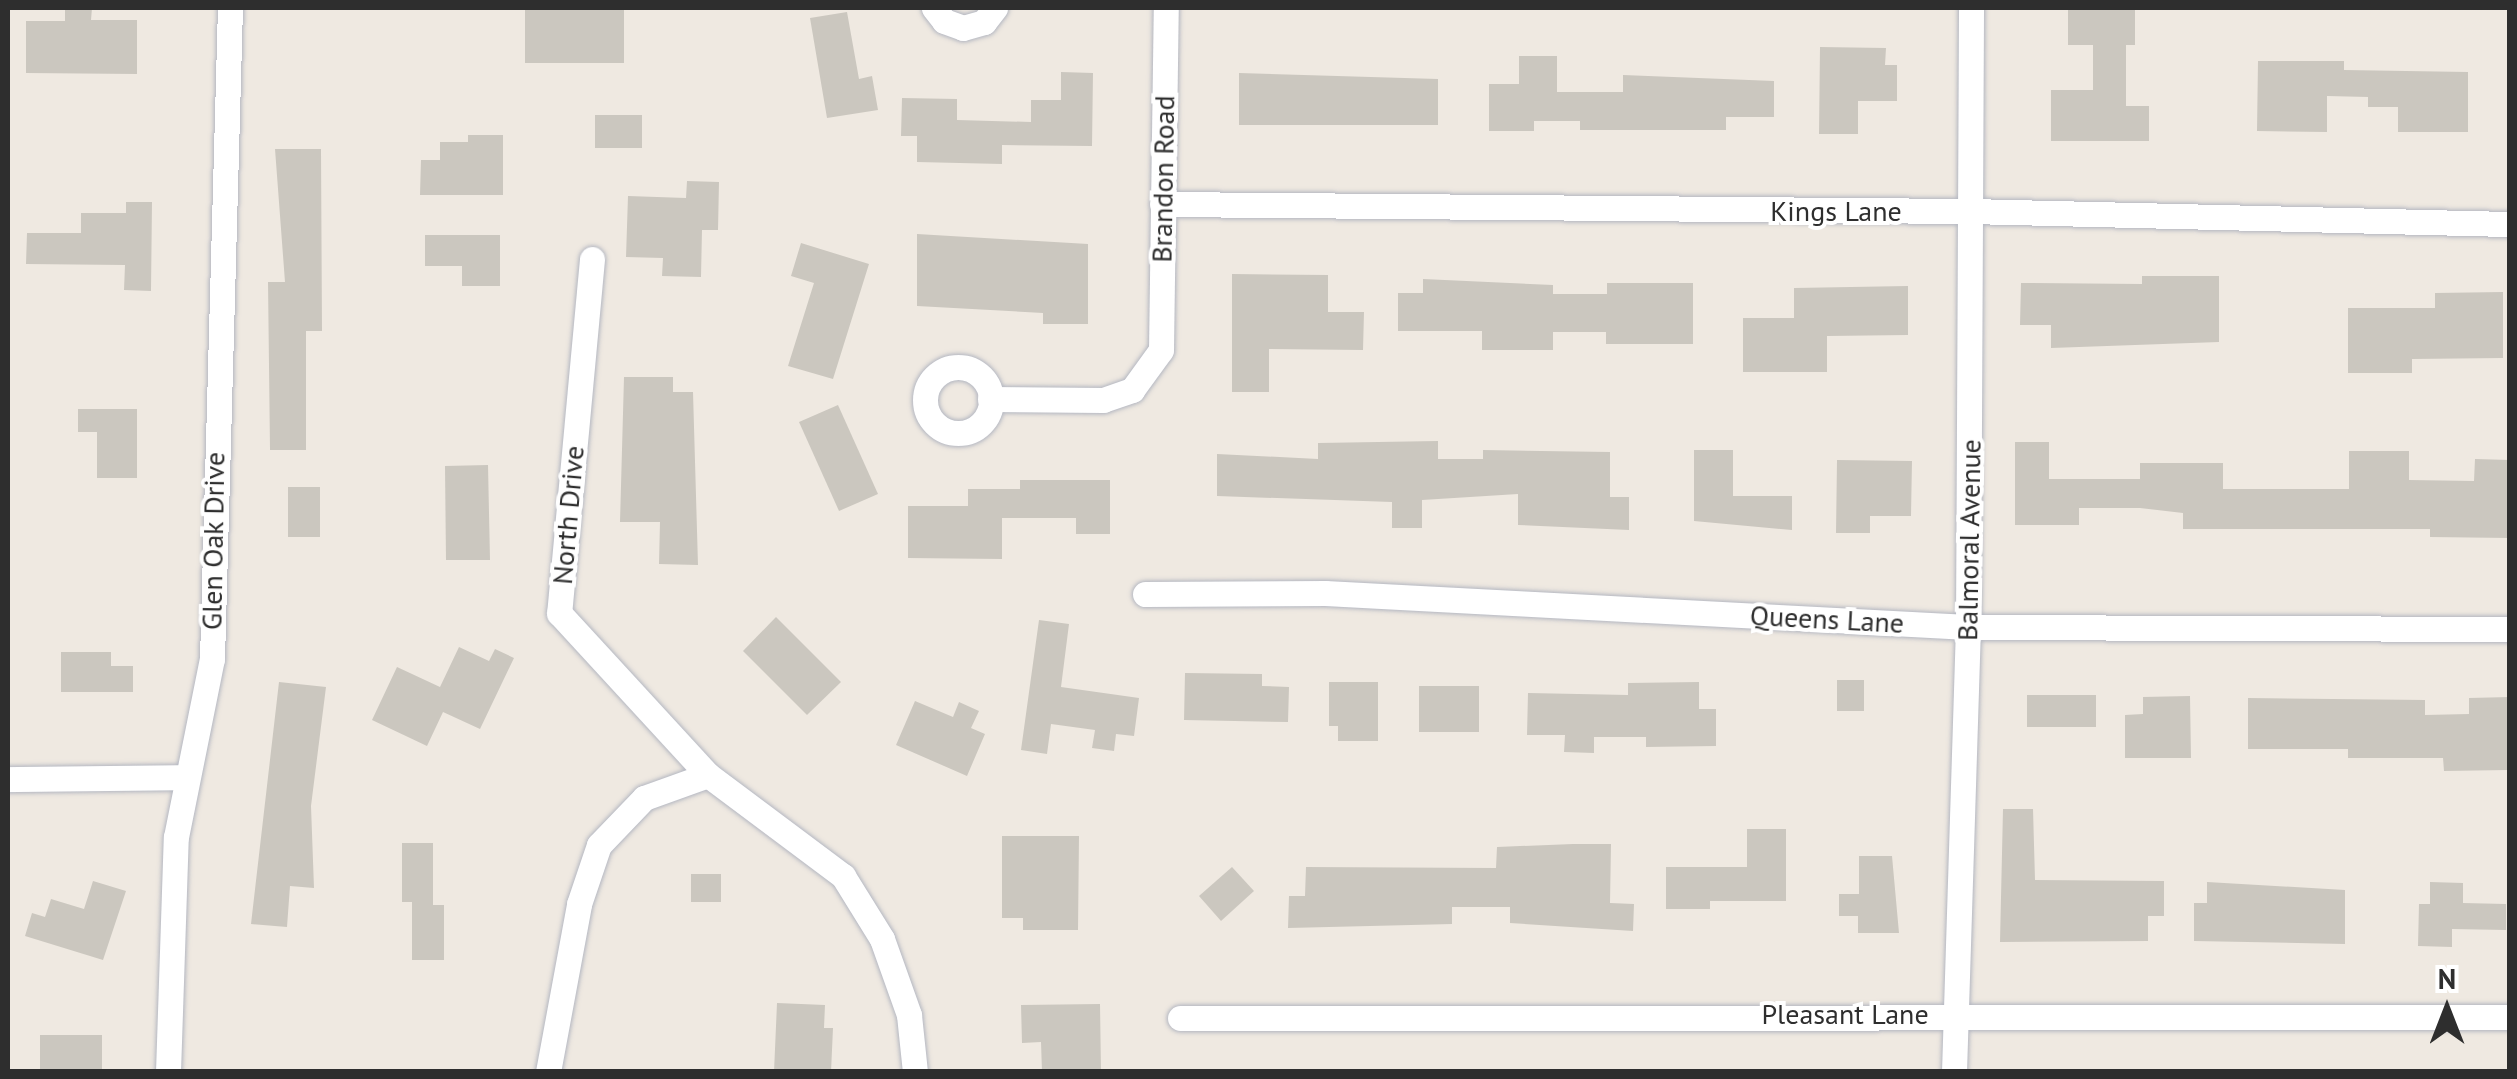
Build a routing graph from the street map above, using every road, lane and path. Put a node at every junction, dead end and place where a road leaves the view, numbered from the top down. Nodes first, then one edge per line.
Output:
1 (230, 8) edge
2 (934, 8) edge
3 (995, 8) edge
4 (1166, 8) edge
5 (1971, 8) edge
6 (1162, 204) junction
7 (1969, 211) junction
8 (2510, 224) edge
9 (592, 259) dead end
10 (990, 399) dead end
11 (1145, 594) dead end
12 (1968, 627) junction
13 (2510, 629) edge
14 (708, 775) junction
15 (188, 778) junction
16 (8, 780) edge
17 (1954, 1014) junction
18 (2510, 1017) edge
19 (1180, 1018) dead end
20 (168, 1072) edge
21 (548, 1072) edge
22 (915, 1072) edge
23 (1954, 1072) edge

1 - 15 street, Glen Oak Drive
2 - 3 street
4 - 6 street, Brandon Road
5 - 7 street, Balmoral Avenue
6 - 7 street, Kings Lane
6 - 10 street, Brandon Road
7 - 8 street, Kings Lane
7 - 12 street, Balmoral Avenue
9 - 14 street, North Drive
11 - 12 street, Queens Lane
12 - 13 street, Queens Lane
12 - 17 street, Balmoral Avenue
14 - 21 street
14 - 22 street, North Drive
15 - 16 street
15 - 20 street, Glen Oak Drive
17 - 18 street, Pleasant Lane
17 - 19 street, Pleasant Lane
17 - 23 street, Balmoral Avenue

